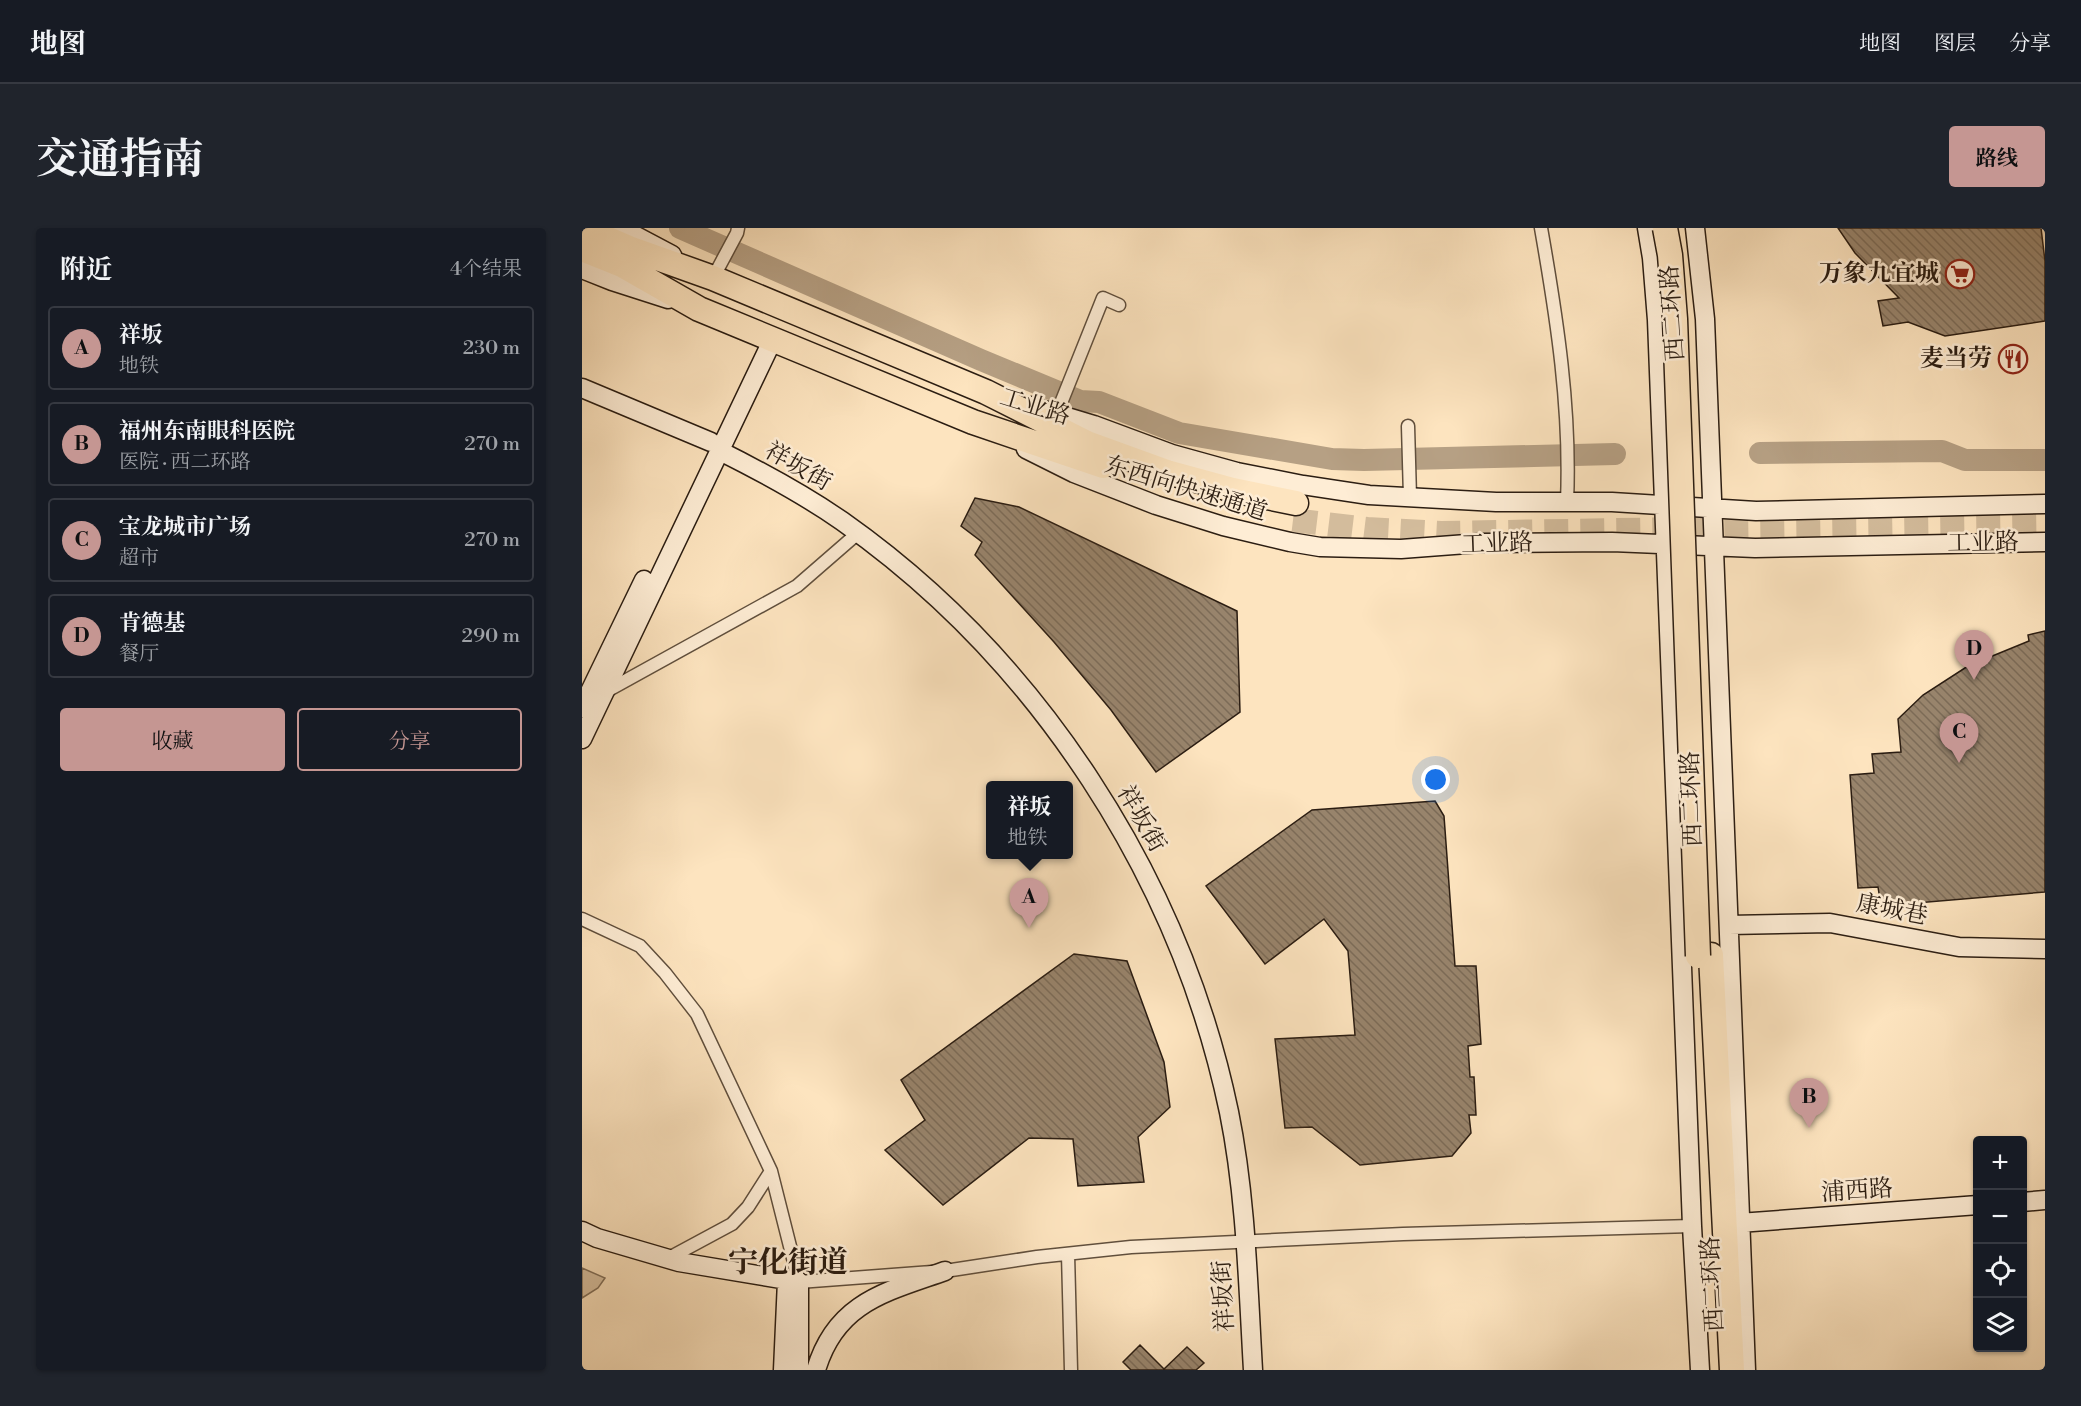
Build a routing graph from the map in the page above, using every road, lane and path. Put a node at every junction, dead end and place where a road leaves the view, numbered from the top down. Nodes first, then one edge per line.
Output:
1 (583, 228) edge
2 (1541, 228) edge
3 (1647, 228) edge
4 (1665, 228) edge
5 (1680, 228) edge
6 (1695, 228) edge
7 (738, 231) edge
8 (624, 247) edge
9 (582, 249) edge
10 (582, 268) edge
11 (716, 272) junction
12 (1119, 305) dead end
13 (699, 309) junction
14 (768, 337) junction
15 (582, 388) edge
16 (986, 392) junction
17 (1060, 407) junction
18 (973, 422) junction
19 (1408, 426) dead end
20 (715, 446) junction
21 (1084, 450) junction
22 (1410, 497) junction
23 (1567, 502) junction
24 (2045, 504) edge
25 (1664, 505) junction
26 (1712, 508) junction
27 (1295, 512) tunnel mouth
28 (858, 533) junction
29 (2045, 542) edge
30 (1666, 544) junction
31 (1714, 546) junction
32 (592, 693) edge
33 (582, 708) edge
34 (582, 739) edge
35 (582, 919) edge
36 (1729, 925) junction
37 (2045, 949) edge
38 (1705, 956) junction
39 (771, 1171) junction
40 (2045, 1200) edge
41 (2027, 1202) edge
42 (1973, 1206) edge
43 (1739, 1223) junction
44 (1692, 1226) junction
45 (582, 1231) edge
46 (1245, 1243) junction
47 (1068, 1254) junction
48 (667, 1259) junction
49 (945, 1272) junction
50 (793, 1282) junction
51 (783, 1370) edge
52 (799, 1370) edge
53 (816, 1370) edge
54 (1071, 1370) edge
55 (1253, 1370) edge
56 (1700, 1370) edge
57 (1717, 1370) edge
58 (1732, 1370) edge
59 (1746, 1370) edge

1 - 8 highway
2 - 23 street
3 - 25 main road
4 - 38 highway, 西二环路, bridge
5 - 38 highway, 西二环路
6 - 26 main road
7 - 11 street
8 - 9 highway
8 - 11 highway, 工业路
8 - 13 highway, 工业路
10 - 13 main road, 工业路
11 - 16 highway, 工业路
12 - 17 street
13 - 14 highway, 工业路
14 - 18 highway, 工业路
14 - 20 main road
15 - 20 main road, 祥坂街
16 - 17 main road, 工业路
16 - 21 highway, 工业路
17 - 22 main road, 工业路
18 - 21 highway, 工业路
18 - 30 main road, 工业路
19 - 22 street
20 - 28 main road, 祥坂街
20 - 32 main road
21 - 27 highway, 东西向快速通道
22 - 23 main road, 工业路
23 - 25 main road, 工业路
24 - 26 main road, 工业路
25 - 26 main road, 工业路
25 - 30 main road
26 - 31 main road
28 - 32 street
28 - 46 main road, 祥坂街
29 - 31 main road, 工业路
30 - 31 main road, 工业路
30 - 44 main road
31 - 36 main road
32 - 33 main road
32 - 34 main road
35 - 39 street
36 - 37 main road, 康城巷
36 - 43 main road
38 - 57 highway, 西二环路
38 - 58 highway, 西二环路
39 - 48 street
39 - 50 street
40 - 41 main road
42 - 43 main road, 浦西路
43 - 59 main road
44 - 46 street
44 - 56 main road
45 - 48 main road
46 - 47 street
46 - 55 main road, 祥坂街
47 - 49 street
47 - 54 street
48 - 50 main road
49 - 50 street
49 - 53 main road
50 - 51 main road
50 - 52 main road

